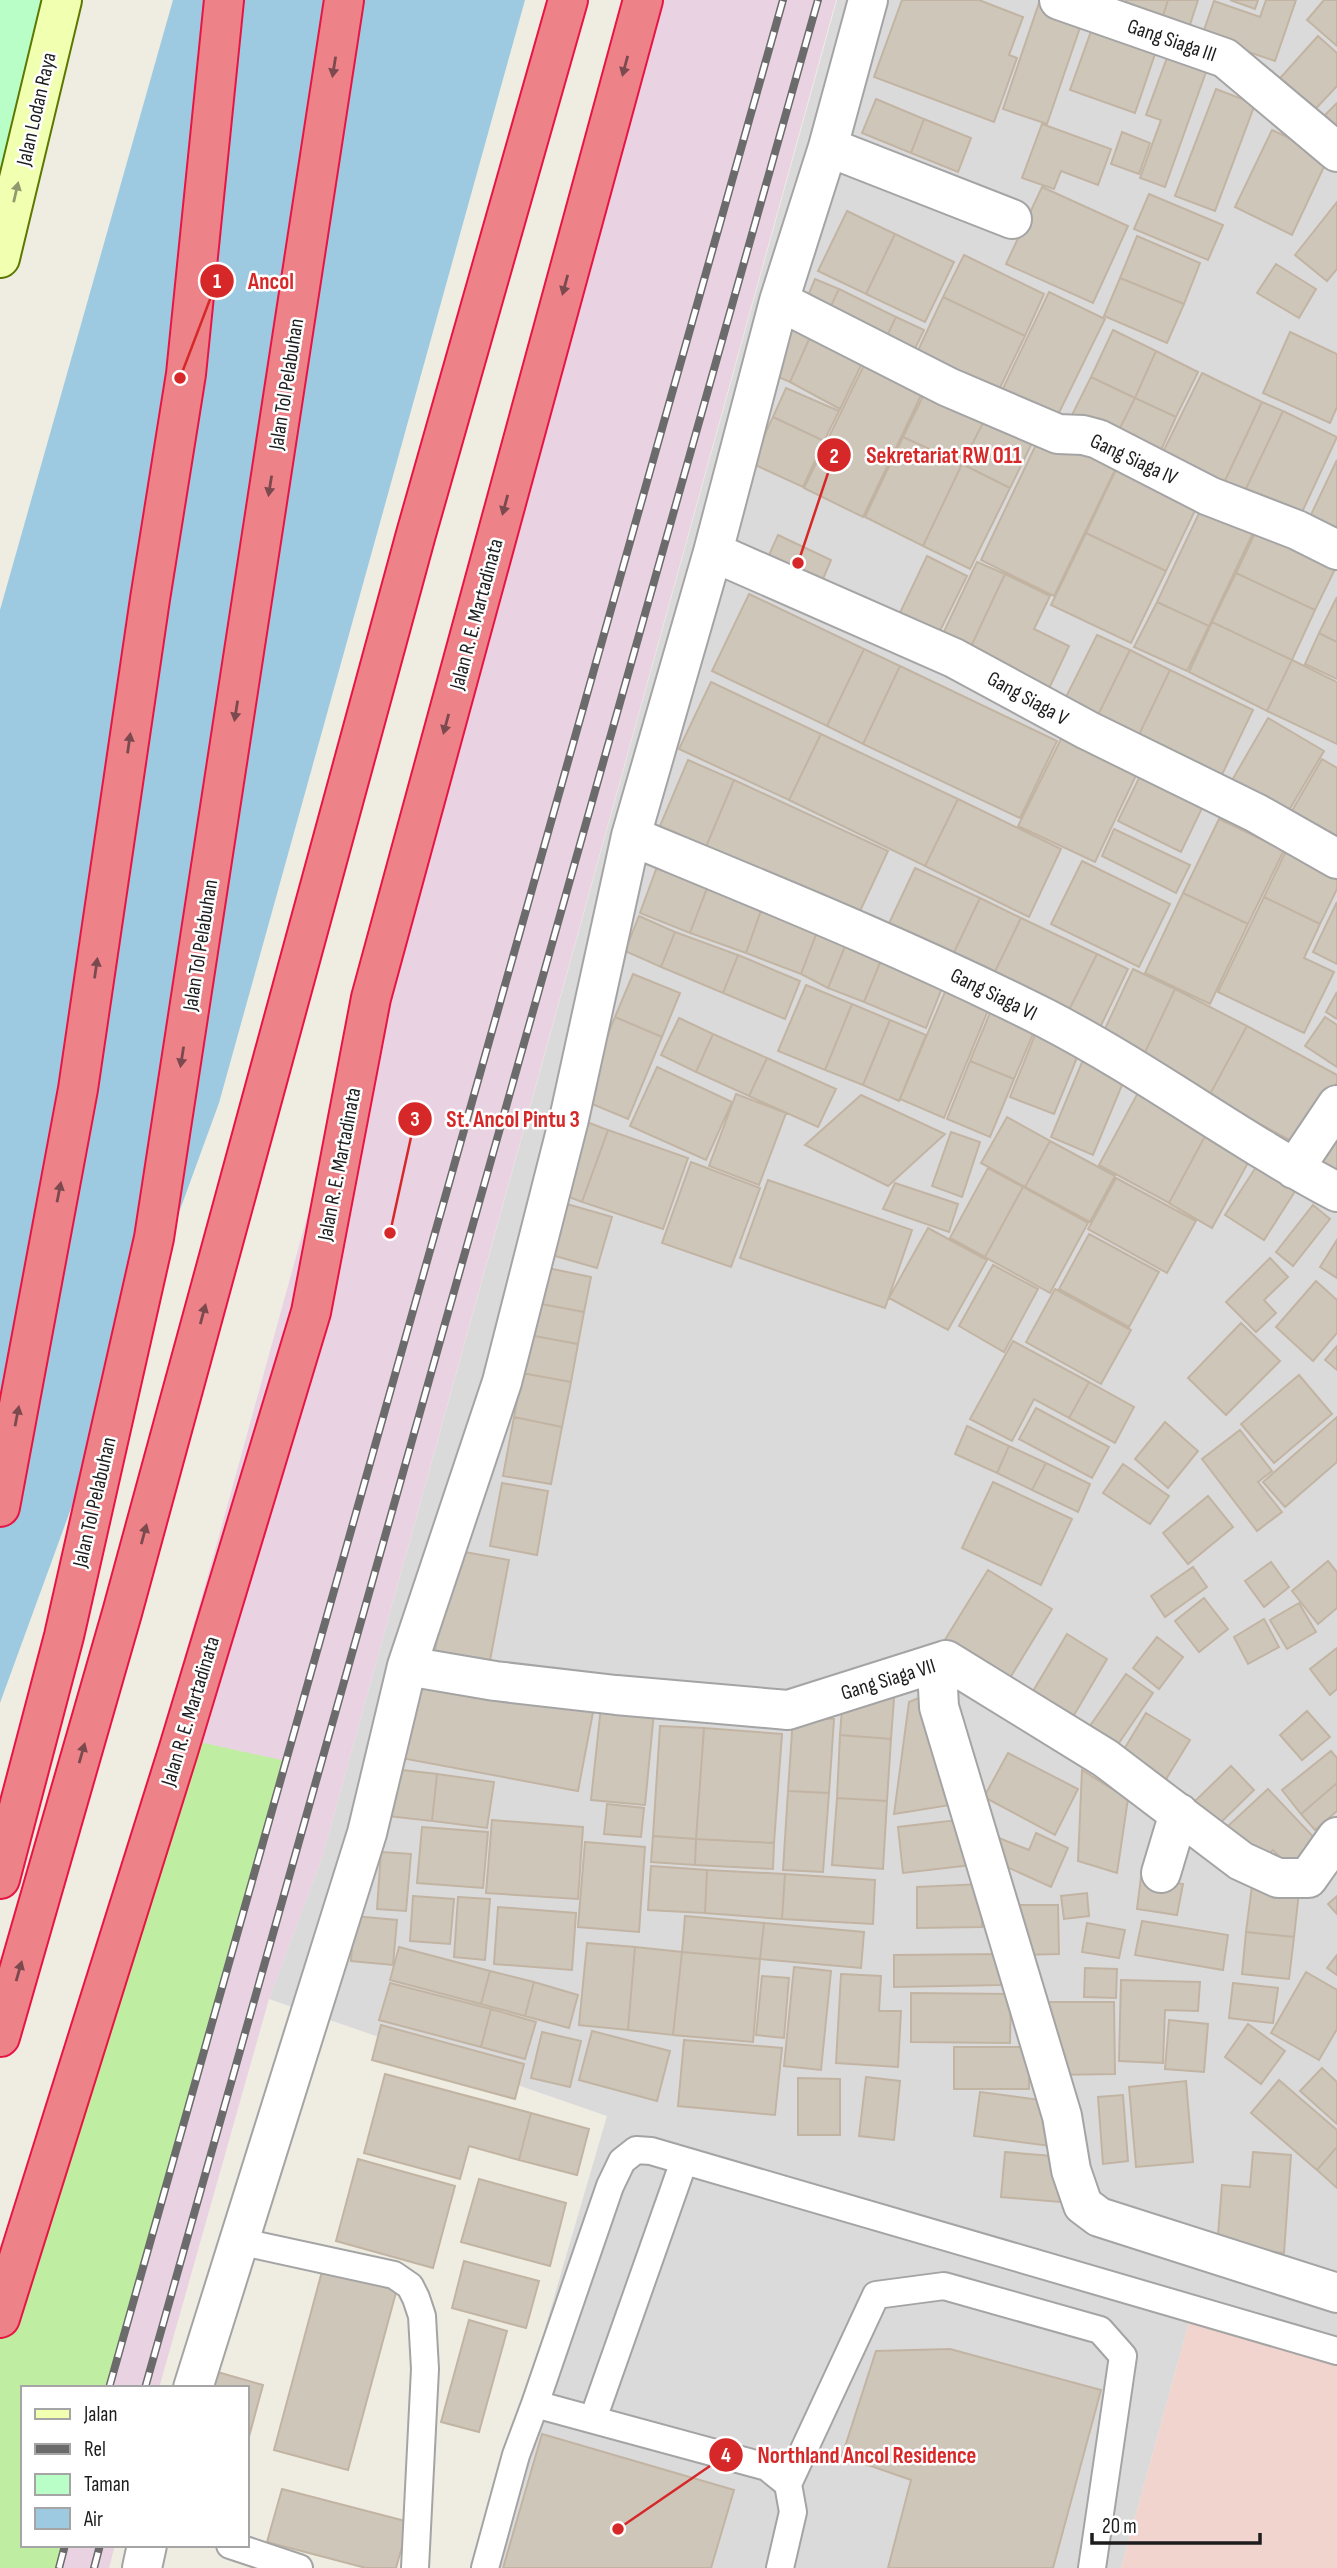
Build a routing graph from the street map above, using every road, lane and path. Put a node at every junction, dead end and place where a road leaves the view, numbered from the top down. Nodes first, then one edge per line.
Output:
1 (62, 0) edge
2 (224, 0) edge
3 (344, 0) edge
4 (568, 0) edge
5 (643, 0) edge
6 (868, 0) edge
7 (1059, 0) edge
8 (1113, 9) edge
9 (828, 147) junction
10 (1337, 152) edge
11 (1012, 219) dead end
12 (0, 258) edge
13 (779, 301) junction
14 (1337, 550) edge
15 (713, 552) junction
16 (631, 836) junction
17 (1337, 859) edge
18 (1337, 1105) edge
19 (1294, 1169) junction
20 (1337, 1192) edge
21 (0, 1507) edge
22 (946, 1660) junction
23 (407, 1666) junction
24 (1178, 1813) junction
25 (1337, 1837) edge
26 (1161, 1873) dead end
27 (0, 1878) edge
28 (0, 2037) edge
29 (684, 2161) junction
30 (238, 2241) junction
31 (1337, 2293) edge
32 (0, 2318) edge
33 (1337, 2351) edge
34 (194, 2386) edge
35 (535, 2404) junction
36 (593, 2419) junction
37 (788, 2484) junction
38 (147, 2547) edge
39 (236, 2547) edge
40 (142, 2568) edge
41 (299, 2568) edge
42 (415, 2568) edge
43 (485, 2568) edge
44 (780, 2568) edge
45 (1092, 2568) edge

12 -> 1 main road, Jalan Lodan Raya
21 -> 2 highway
3 -> 27 highway, Jalan Tol Pelabuhan
28 -> 4 highway
5 -> 32 highway, Jalan R. E. Martadinata
6 - 9 street
7 - 8 street, Gang Siaga III
8 - 10 street, Gang Siaga III
9 - 11 street
9 - 13 street
13 - 14 street, Gang Siaga IV
13 - 15 street
15 - 16 street
15 - 17 street, Gang Siaga V
16 - 19 street, Gang Siaga VI
16 - 23 street
18 - 19 street
19 - 20 street, Gang Siaga VI
22 - 23 street, Gang Siaga VII
22 - 24 street, Gang Siaga VII
22 - 31 street
23 - 30 street
24 - 25 street, Gang Siaga VII
24 - 26 street
29 - 33 lane
29 - 35 lane
29 - 36 lane
30 - 34 street
30 - 42 lane
35 - 36 lane
35 - 43 lane
36 - 37 lane
37 - 44 lane
37 - 45 lane
38 - 40 street
39 - 41 lane

